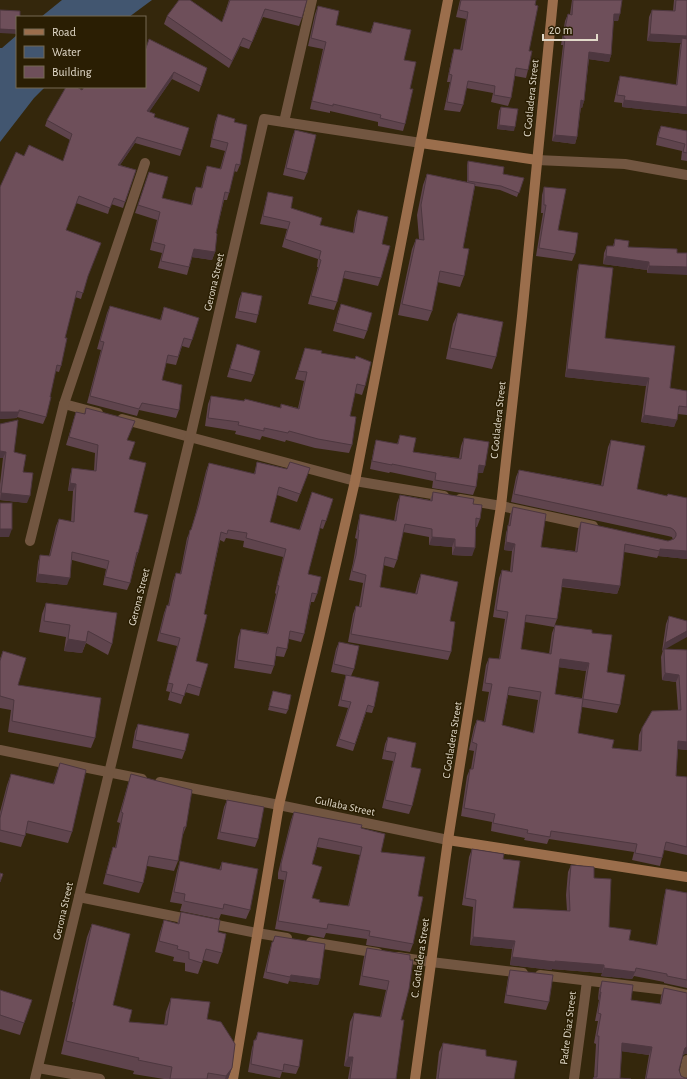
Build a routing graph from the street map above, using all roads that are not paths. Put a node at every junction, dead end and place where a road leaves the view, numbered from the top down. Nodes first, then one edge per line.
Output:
1 (312, 0) edge
2 (448, 0) edge
3 (553, 0) edge
4 (284, 122) junction
5 (421, 143) junction
6 (537, 160) junction
7 (145, 163) dead end
8 (687, 175) edge
9 (64, 404) junction
10 (190, 438) junction
11 (355, 481) junction
12 (501, 506) junction
13 (599, 527) edge
14 (30, 541) dead end
15 (0, 750) edge
16 (109, 772) junction
17 (279, 805) junction
18 (448, 840) junction
19 (687, 877) edge
20 (79, 897) junction
21 (257, 933) junction
22 (431, 962) junction
23 (587, 981) junction
24 (687, 995) edge
25 (687, 1060) edge
26 (38, 1068) junction
27 (35, 1079) edge
28 (100, 1079) edge
29 (233, 1079) edge
30 (415, 1079) edge
31 (574, 1079) edge
32 (684, 1079) edge

1 - 4 street
2 - 5 street
3 - 6 street, C Gotladera Street
4 - 5 street
4 - 10 street, Gerona Street
5 - 6 street
5 - 11 street
6 - 8 street
6 - 12 street, C Gotladera Street
7 - 9 street
9 - 10 street
9 - 14 street
10 - 11 street
10 - 16 street, Gerona Street
11 - 12 street
11 - 17 street
12 - 13 street
12 - 18 street, C Gotladera Street
15 - 16 street, Gullaba Street
16 - 17 street, Gullaba Street
16 - 20 street, Gerona Street
17 - 18 street, Gullaba Street
17 - 21 street
18 - 19 street, Gullaba Street
18 - 22 street, C. Gotladera Street
20 - 21 street
20 - 26 street, Gerona Street
21 - 22 street
21 - 29 street
22 - 23 street
22 - 30 street, C. Gotladera Street
23 - 24 street
23 - 31 street, Padre Diaz Street
25 - 32 street
26 - 27 street, Gerona Street
26 - 28 street

